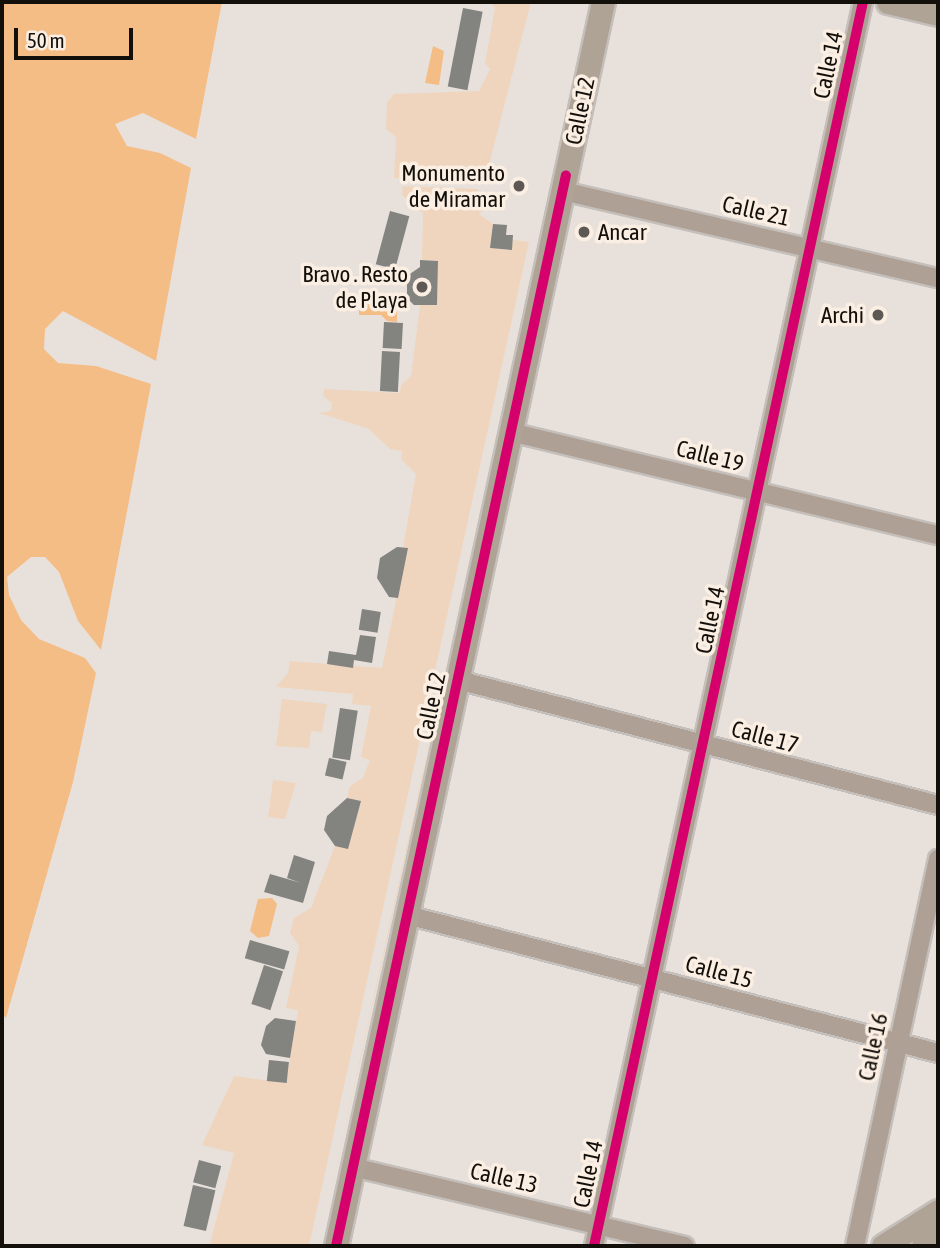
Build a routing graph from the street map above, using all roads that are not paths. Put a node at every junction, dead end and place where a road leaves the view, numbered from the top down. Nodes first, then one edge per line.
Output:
1 (603, 2) edge
2 (863, 2) edge
3 (888, 2) edge
4 (938, 13) edge
5 (563, 191) junction
6 (810, 248) junction
7 (938, 278) edge
8 (511, 432) junction
9 (760, 494) junction
10 (938, 535) edge
11 (458, 680) junction
12 (705, 743) junction
13 (938, 806) edge
14 (938, 859) edge
15 (407, 915) junction
16 (652, 979) junction
17 (898, 1044) junction
18 (938, 1053) edge
19 (353, 1167) junction
20 (938, 1211) edge
21 (598, 1225) junction
22 (938, 1236) edge
23 (336, 1246) edge
24 (594, 1246) edge
25 (685, 1246) edge
26 (855, 1246) edge
27 (883, 1246) edge
28 (923, 1246) edge

1 - 5 main road, Calle 12
2 - 6 street, Calle 14
3 - 4 main road
5 - 6 street, Calle 21
5 - 8 main road, Calle 12
6 - 7 street, Calle 21
6 - 9 street, Calle 14
8 - 9 street, Calle 19
8 - 11 main road, Calle 12
9 - 10 street, Calle 19
9 - 12 street, Calle 14
11 - 12 street, Calle 17
11 - 15 main road, Calle 12
12 - 13 street, Calle 17
12 - 16 street, Calle 14
14 - 17 street, Calle 16
15 - 16 street, Calle 15
15 - 19 main road, Calle 12
16 - 17 street, Calle 15
16 - 21 street, Calle 14
17 - 18 street, Calle 15
17 - 26 street, Calle 16
19 - 21 street, Calle 13
19 - 23 main road, Calle 12
20 - 27 main road
21 - 24 street, Calle 14
21 - 25 street, Calle 13
22 - 28 main road

